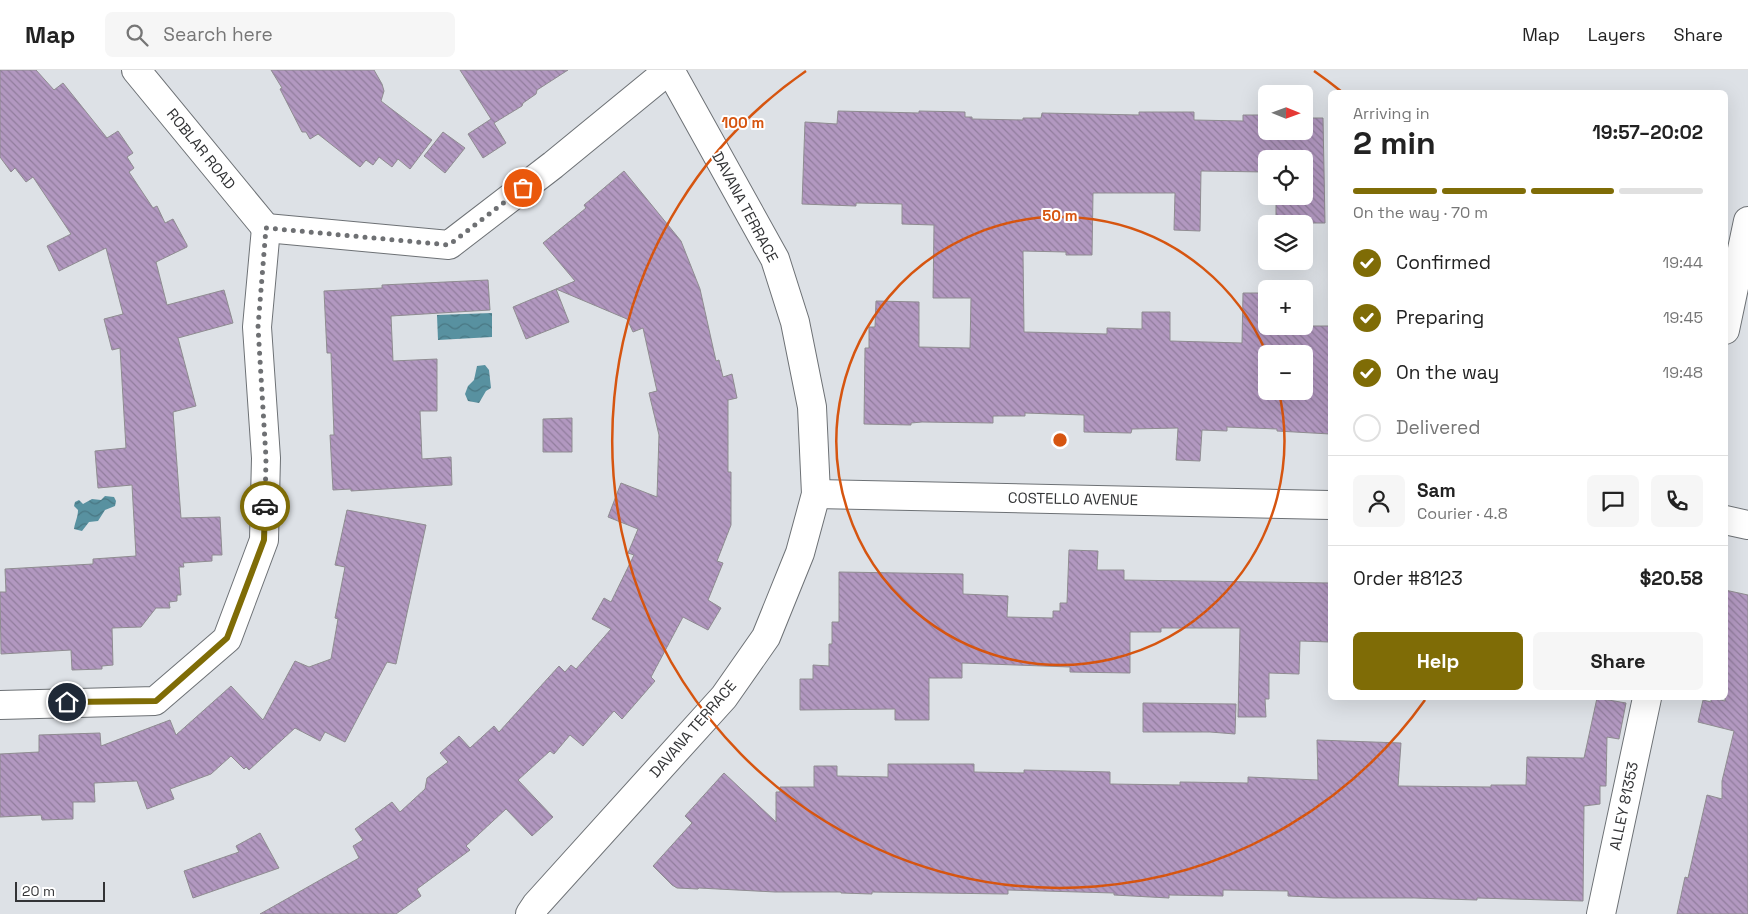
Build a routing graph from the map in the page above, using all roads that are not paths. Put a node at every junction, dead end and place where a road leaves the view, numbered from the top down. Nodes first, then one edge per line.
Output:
1 (136, 70) edge
2 (669, 70) edge
3 (1748, 221) edge
4 (266, 228) junction
5 (1728, 316) edge
6 (816, 494) junction
7 (1328, 505) edge
8 (1728, 521) edge
9 (1748, 525) edge
10 (1647, 700) edge
11 (0, 705) edge
12 (530, 914) edge
13 (1601, 914) edge

1 - 4 street, ROBLAR ROAD
2 - 4 street
2 - 6 street, DAVANA TERRACE
3 - 5 street
4 - 11 street
6 - 7 street, COSTELLO AVENUE
6 - 12 street, DAVANA TERRACE
8 - 9 street
10 - 13 street, ALLEY 81353

